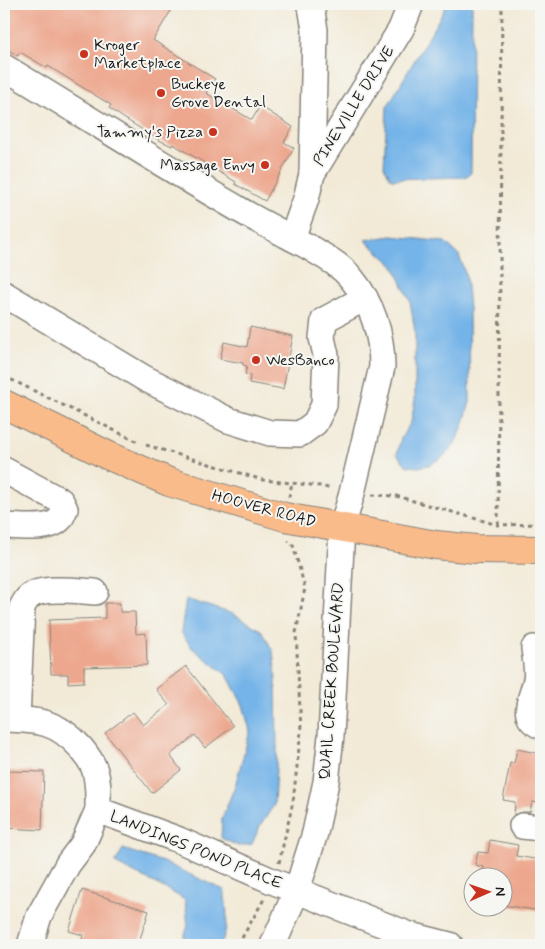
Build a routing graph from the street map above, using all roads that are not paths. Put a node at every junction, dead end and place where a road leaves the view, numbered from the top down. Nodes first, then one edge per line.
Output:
1 (309, 4) edge
2 (411, 4) edge
3 (4, 67) edge
4 (312, 174) junction
5 (292, 238) junction
6 (4, 294) edge
7 (365, 298) junction
8 (4, 404) edge
9 (4, 470) edge
10 (4, 526) edge
11 (342, 528) junction
12 (541, 550) edge
13 (95, 592) dead end
14 (534, 648) dead end
15 (10, 719) edge
16 (541, 726) edge
17 (98, 810) junction
18 (297, 890) junction
19 (30, 945) edge
20 (273, 945) edge
21 (450, 945) edge

1 - 4 street
2 - 4 street, PINEVILLE DRIVE
3 - 5 street, QUAIL CREEK BOULEVARD
4 - 5 street, PINEVILLE DRIVE
5 - 7 street, QUAIL CREEK BOULEVARD
6 - 7 street
7 - 11 street, QUAIL CREEK BOULEVARD
8 - 11 main road, HOOVER ROAD
9 - 10 street
11 - 12 main road, HOOVER ROAD
11 - 18 street, QUAIL CREEK BOULEVARD
13 - 15 street
14 - 16 street
15 - 17 street, LANDINGS POND PLACE
17 - 18 street, LANDINGS POND PLACE
17 - 19 street
18 - 20 street, QUAIL CREEK BOULEVARD
18 - 21 street, LANDINGS POND PLACE

